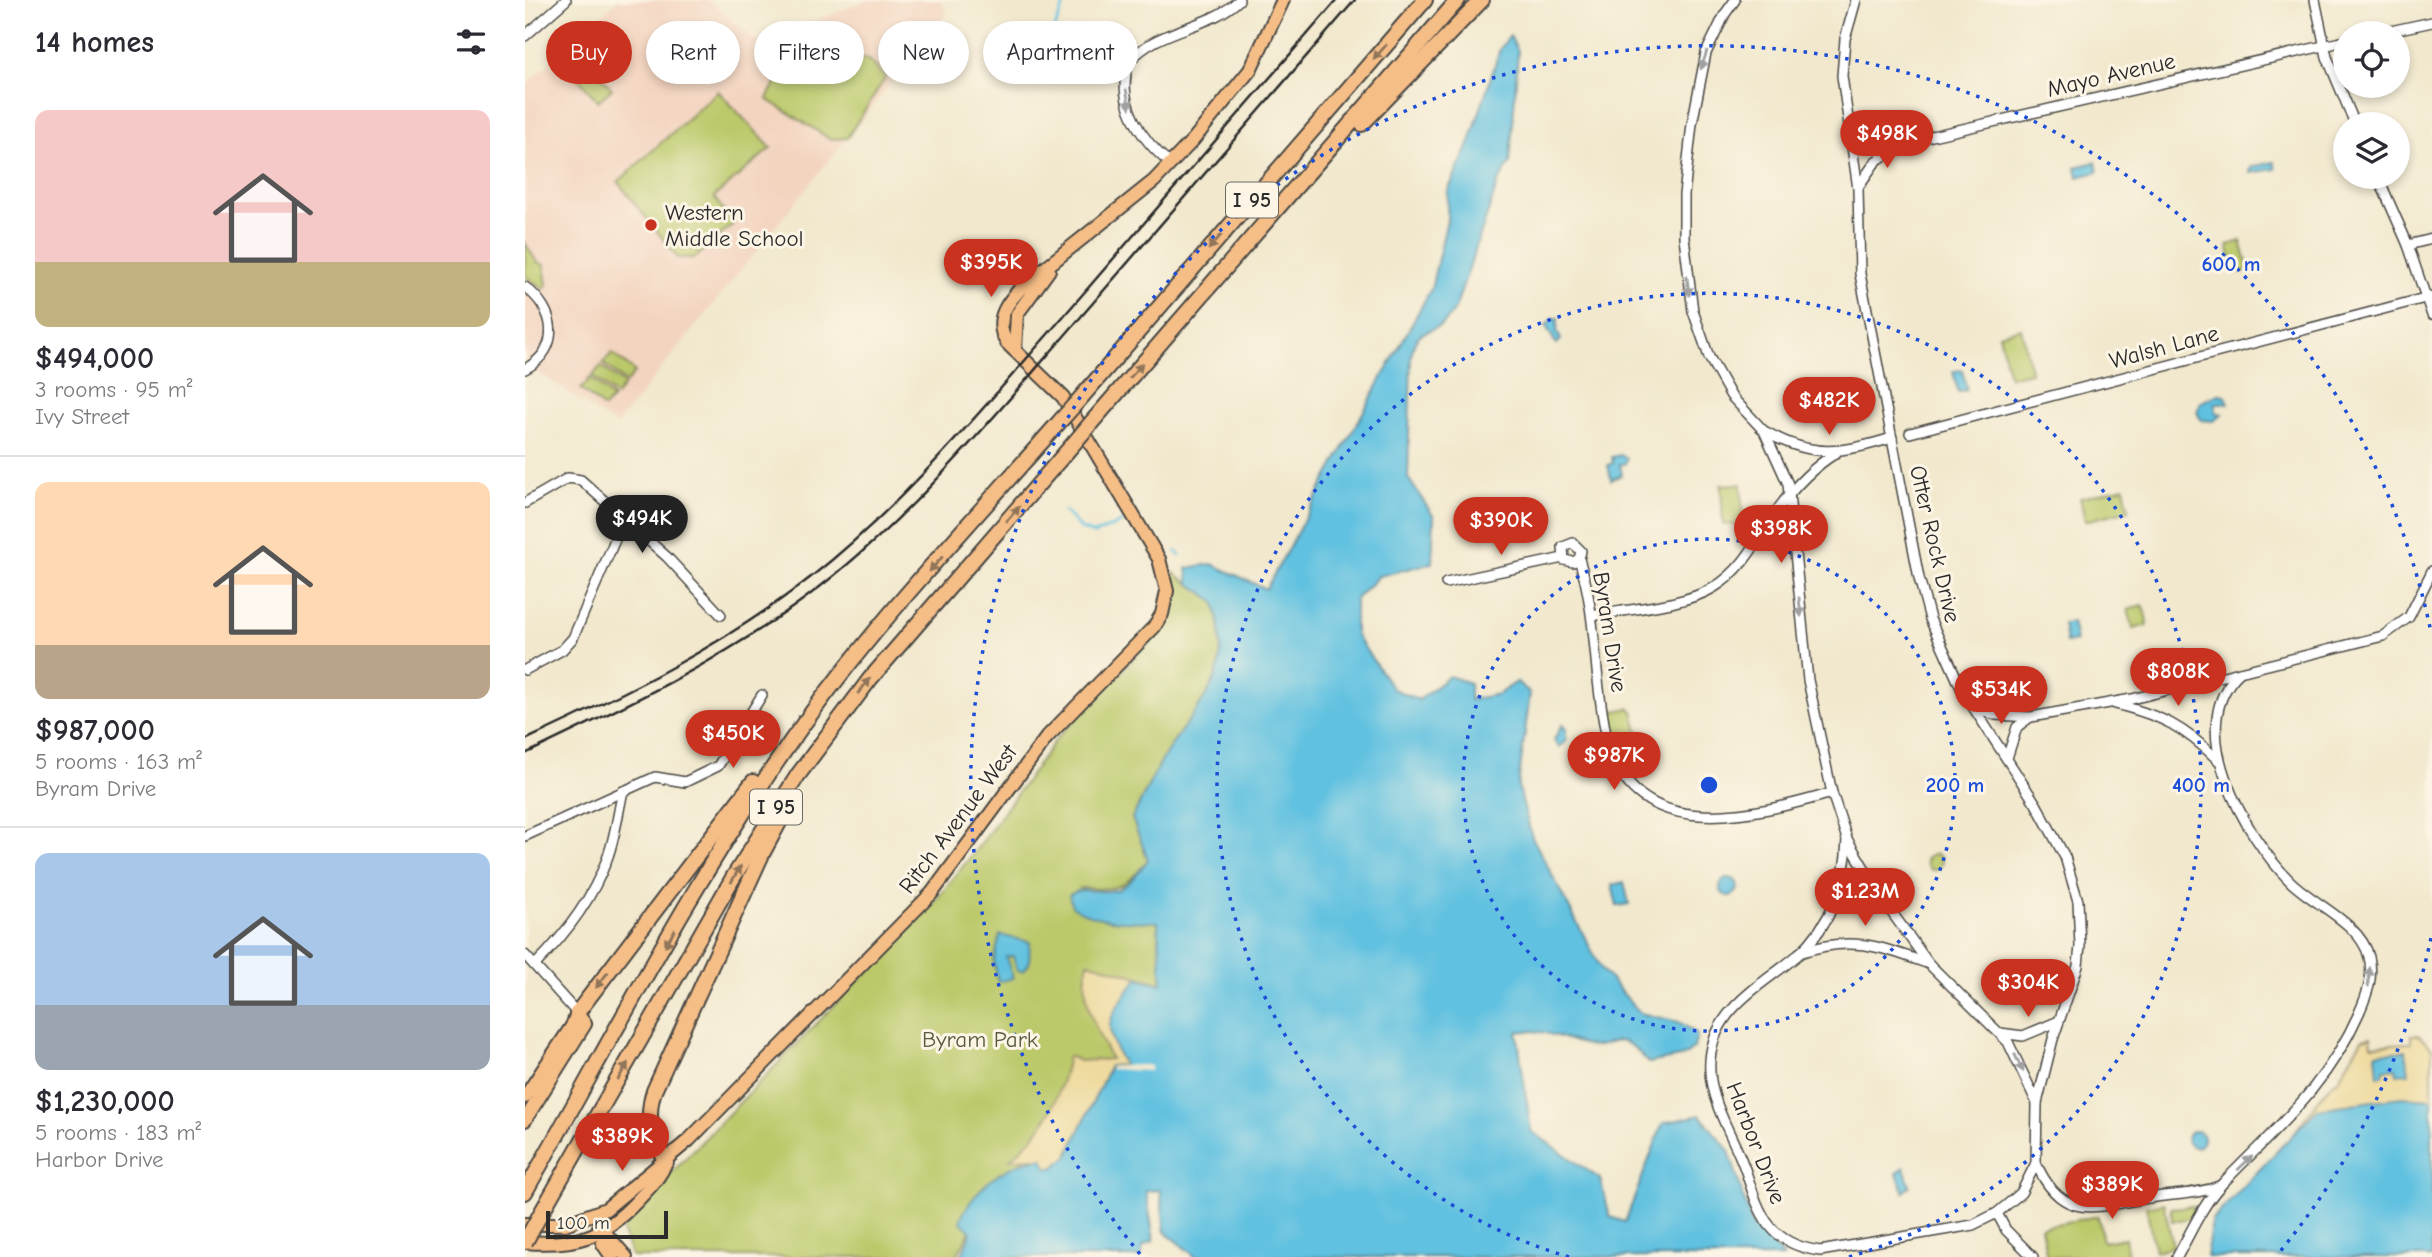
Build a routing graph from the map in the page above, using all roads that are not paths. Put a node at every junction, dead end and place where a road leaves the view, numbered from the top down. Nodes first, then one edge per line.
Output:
1 (566, 0) edge
2 (1239, 0) edge
3 (1283, 0) edge
4 (1425, 0) edge
5 (1458, 0) edge
6 (1482, 0) edge
7 (1735, 0) edge
8 (1856, 0) edge
9 (2315, 0) edge
10 (2432, 22) edge
11 (2410, 27) edge
12 (525, 36) edge
13 (2333, 44) edge
14 (2325, 46) junction
15 (2350, 112) edge
16 (1849, 118) junction
17 (1906, 142) junction
18 (1171, 164) junction
19 (1300, 183) junction
20 (1858, 189) junction
21 (2383, 189) edge
22 (2432, 239) edge
23 (2409, 245) junction
24 (525, 287) edge
25 (2428, 297) junction
26 (2432, 315) edge
27 (529, 366) edge
28 (1764, 431) junction
29 (1910, 433) dead end
30 (1892, 438) junction
31 (1836, 453) junction
32 (1790, 494) junction
33 (525, 503) edge
34 (623, 521) junction
35 (1563, 558) junction
36 (1579, 559) junction
37 (2432, 571) edge
38 (1446, 583) dead end
39 (720, 615) dead end
40 (1592, 616) junction
41 (525, 670) edge
42 (2240, 672) junction
43 (762, 695) dead end
44 (2111, 703) junction
45 (1972, 705) junction
46 (810, 714) junction
47 (2031, 717) junction
48 (833, 726) junction
49 (2007, 758) junction
50 (2218, 760) junction
51 (623, 791) junction
52 (1832, 793) junction
53 (525, 836) edge
54 (1847, 839) junction
55 (1798, 954) junction
56 (525, 955) edge
57 (1929, 964) junction
58 (535, 965) junction
59 (577, 1013) junction
60 (2059, 1021) junction
61 (2000, 1033) junction
62 (525, 1097) edge
63 (2037, 1103) junction
64 (527, 1112) edge
65 (666, 1162) junction
66 (2036, 1163) junction
67 (2220, 1186) junction
68 (525, 1192) edge
69 (1997, 1213) junction
70 (593, 1215) junction
71 (525, 1224) edge
72 (603, 1232) junction
73 (525, 1242) edge
74 (612, 1257) edge
75 (626, 1257) edge
76 (2033, 1257) edge
77 (2177, 1257) edge

1 - 12 street
2 -> 18 street
3 - 18 main road
4 -> 46 highway, I 95, bridge
5 - 19 highway, I 95
6 - 19 highway
7 -> 28 street
8 - 16 street, Otter Rock Drive
9 - 14 street
10 - 11 street
13 - 14 street, Mayo Avenue
14 - 15 street
14 - 17 street, Mayo Avenue
16 - 17 street, Mayo Avenue
16 - 20 street, Otter Rock Drive
17 - 20 street, Mayo Avenue
18 - 65 main road, Ritch Avenue West
48 -> 19 highway, I 95, bridge
20 - 30 street, Otter Rock Drive
21 - 23 street
22 - 23 street
23 - 25 street
24 - 27 street
25 - 26 street
25 - 29 street, Walsh Lane
28 - 31 street
28 - 32 street
30 - 31 street
30 - 45 street, Otter Rock Drive
31 - 32 street
32 - 40 street
32 -> 52 street
33 - 34 street
34 - 39 street
34 - 41 street
35 - 36 street, Byram Drive
35 - 36 street, Byram Drive
35 - 38 street
36 - 40 street, Byram Drive
37 - 42 street
40 - 52 street, Byram Drive
42 - 44 street
42 - 50 street
43 - 51 street
44 - 47 street
44 - 50 street
45 - 47 street
45 - 49 street, Otter Rock Drive
46 -> 59 highway
46 -> 68 highway, I 95
47 - 49 street
48 - 65 highway
73 -> 48 highway, I 95, bridge
49 - 60 street, Otter Rock Drive
67 -> 50 street
51 - 53 street
51 - 58 street
52 - 54 street
54 - 55 street, Harbor Drive
54 - 57 street
55 - 57 street, Harbor Drive
55 - 69 street, Harbor Drive
56 - 58 street
57 - 61 street
58 - 59 street
59 - 62 main road
59 - 64 main road
60 - 61 street
60 - 63 street, Otter Rock Drive
61 -> 63 street
63 - 66 street, Harbor Drive
65 - 70 main road, Ritch Avenue West
65 - 72 main road, Ritch Avenue West
66 - 67 street
66 - 69 street, Harbor Drive
67 - 77 street
69 - 76 street
70 - 71 main road
70 - 72 main road
72 - 73 main road
72 - 74 main road
72 - 75 main road

